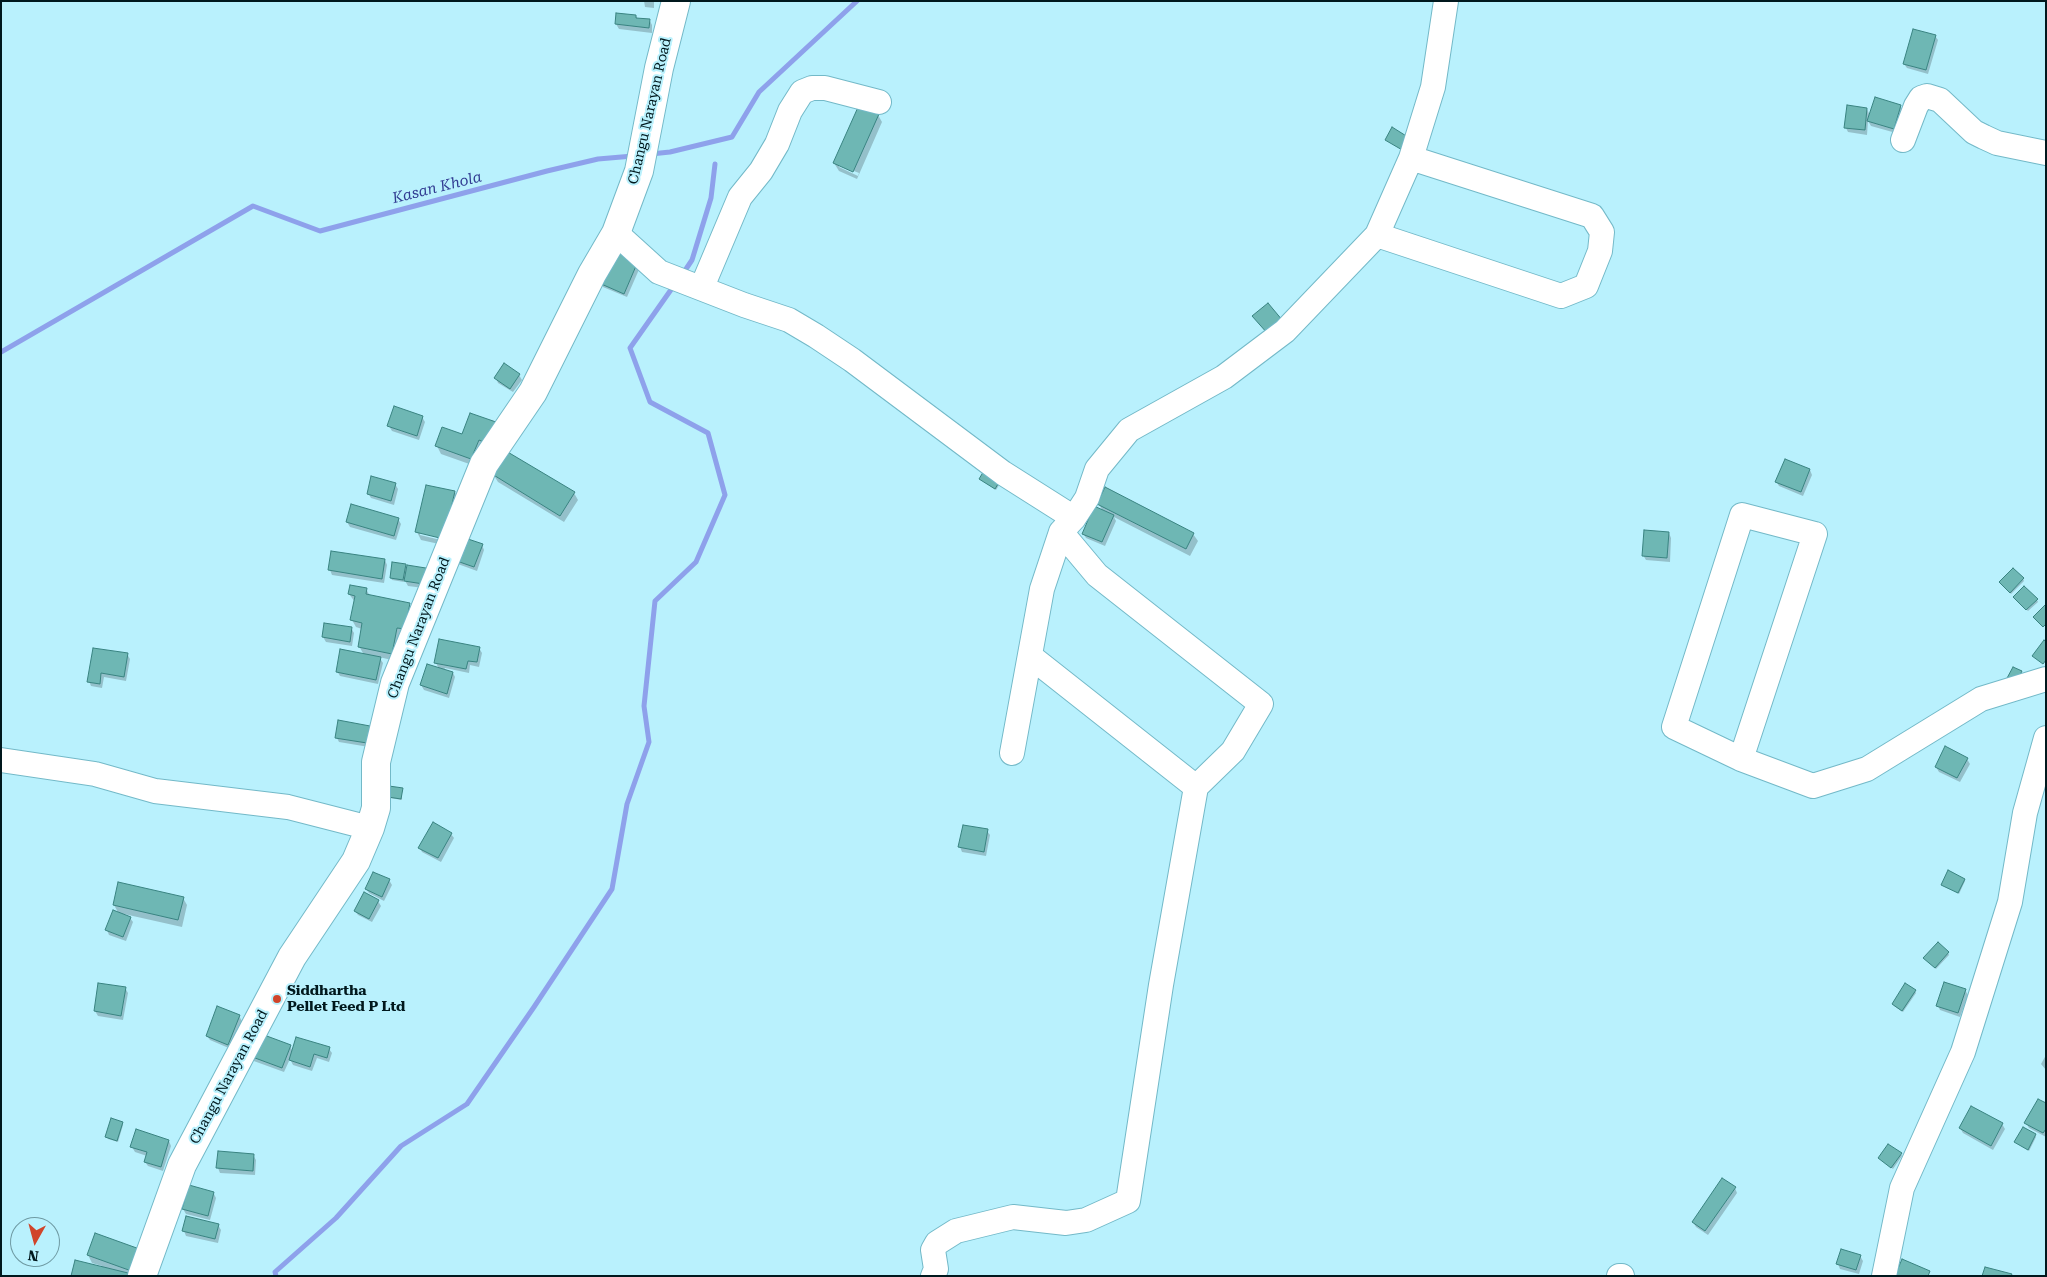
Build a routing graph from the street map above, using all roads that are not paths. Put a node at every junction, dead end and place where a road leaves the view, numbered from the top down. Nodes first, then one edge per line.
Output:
1 (676, 1) edge
2 (1446, 1) edge
3 (879, 102) dead end
4 (1903, 140) dead end
5 (2046, 153) edge
6 (1411, 158) junction
7 (616, 233) junction
8 (1377, 235) junction
9 (702, 287) junction
10 (1068, 525) junction
11 (1030, 656) junction
12 (2046, 679) edge
13 (2046, 738) edge
14 (1012, 753) dead end
15 (1741, 759) junction
16 (1, 760) edge
17 (1196, 787) junction
18 (370, 828) junction
19 (142, 1276) edge
20 (934, 1276) edge
21 (1884, 1276) edge

1 - 7 main road, Changu Narayan Road
2 - 6 street
3 - 9 street
4 - 5 street
6 - 8 street
6 - 8 street
7 - 9 street
7 - 18 main road, Changu Narayan Road
8 - 10 street
9 - 10 street
10 - 11 street
10 - 17 street
11 - 14 street
11 - 17 street
12 - 15 street
13 - 21 street
15 - 15 street
16 - 18 street
17 - 20 street
18 - 19 main road, Changu Narayan Road

